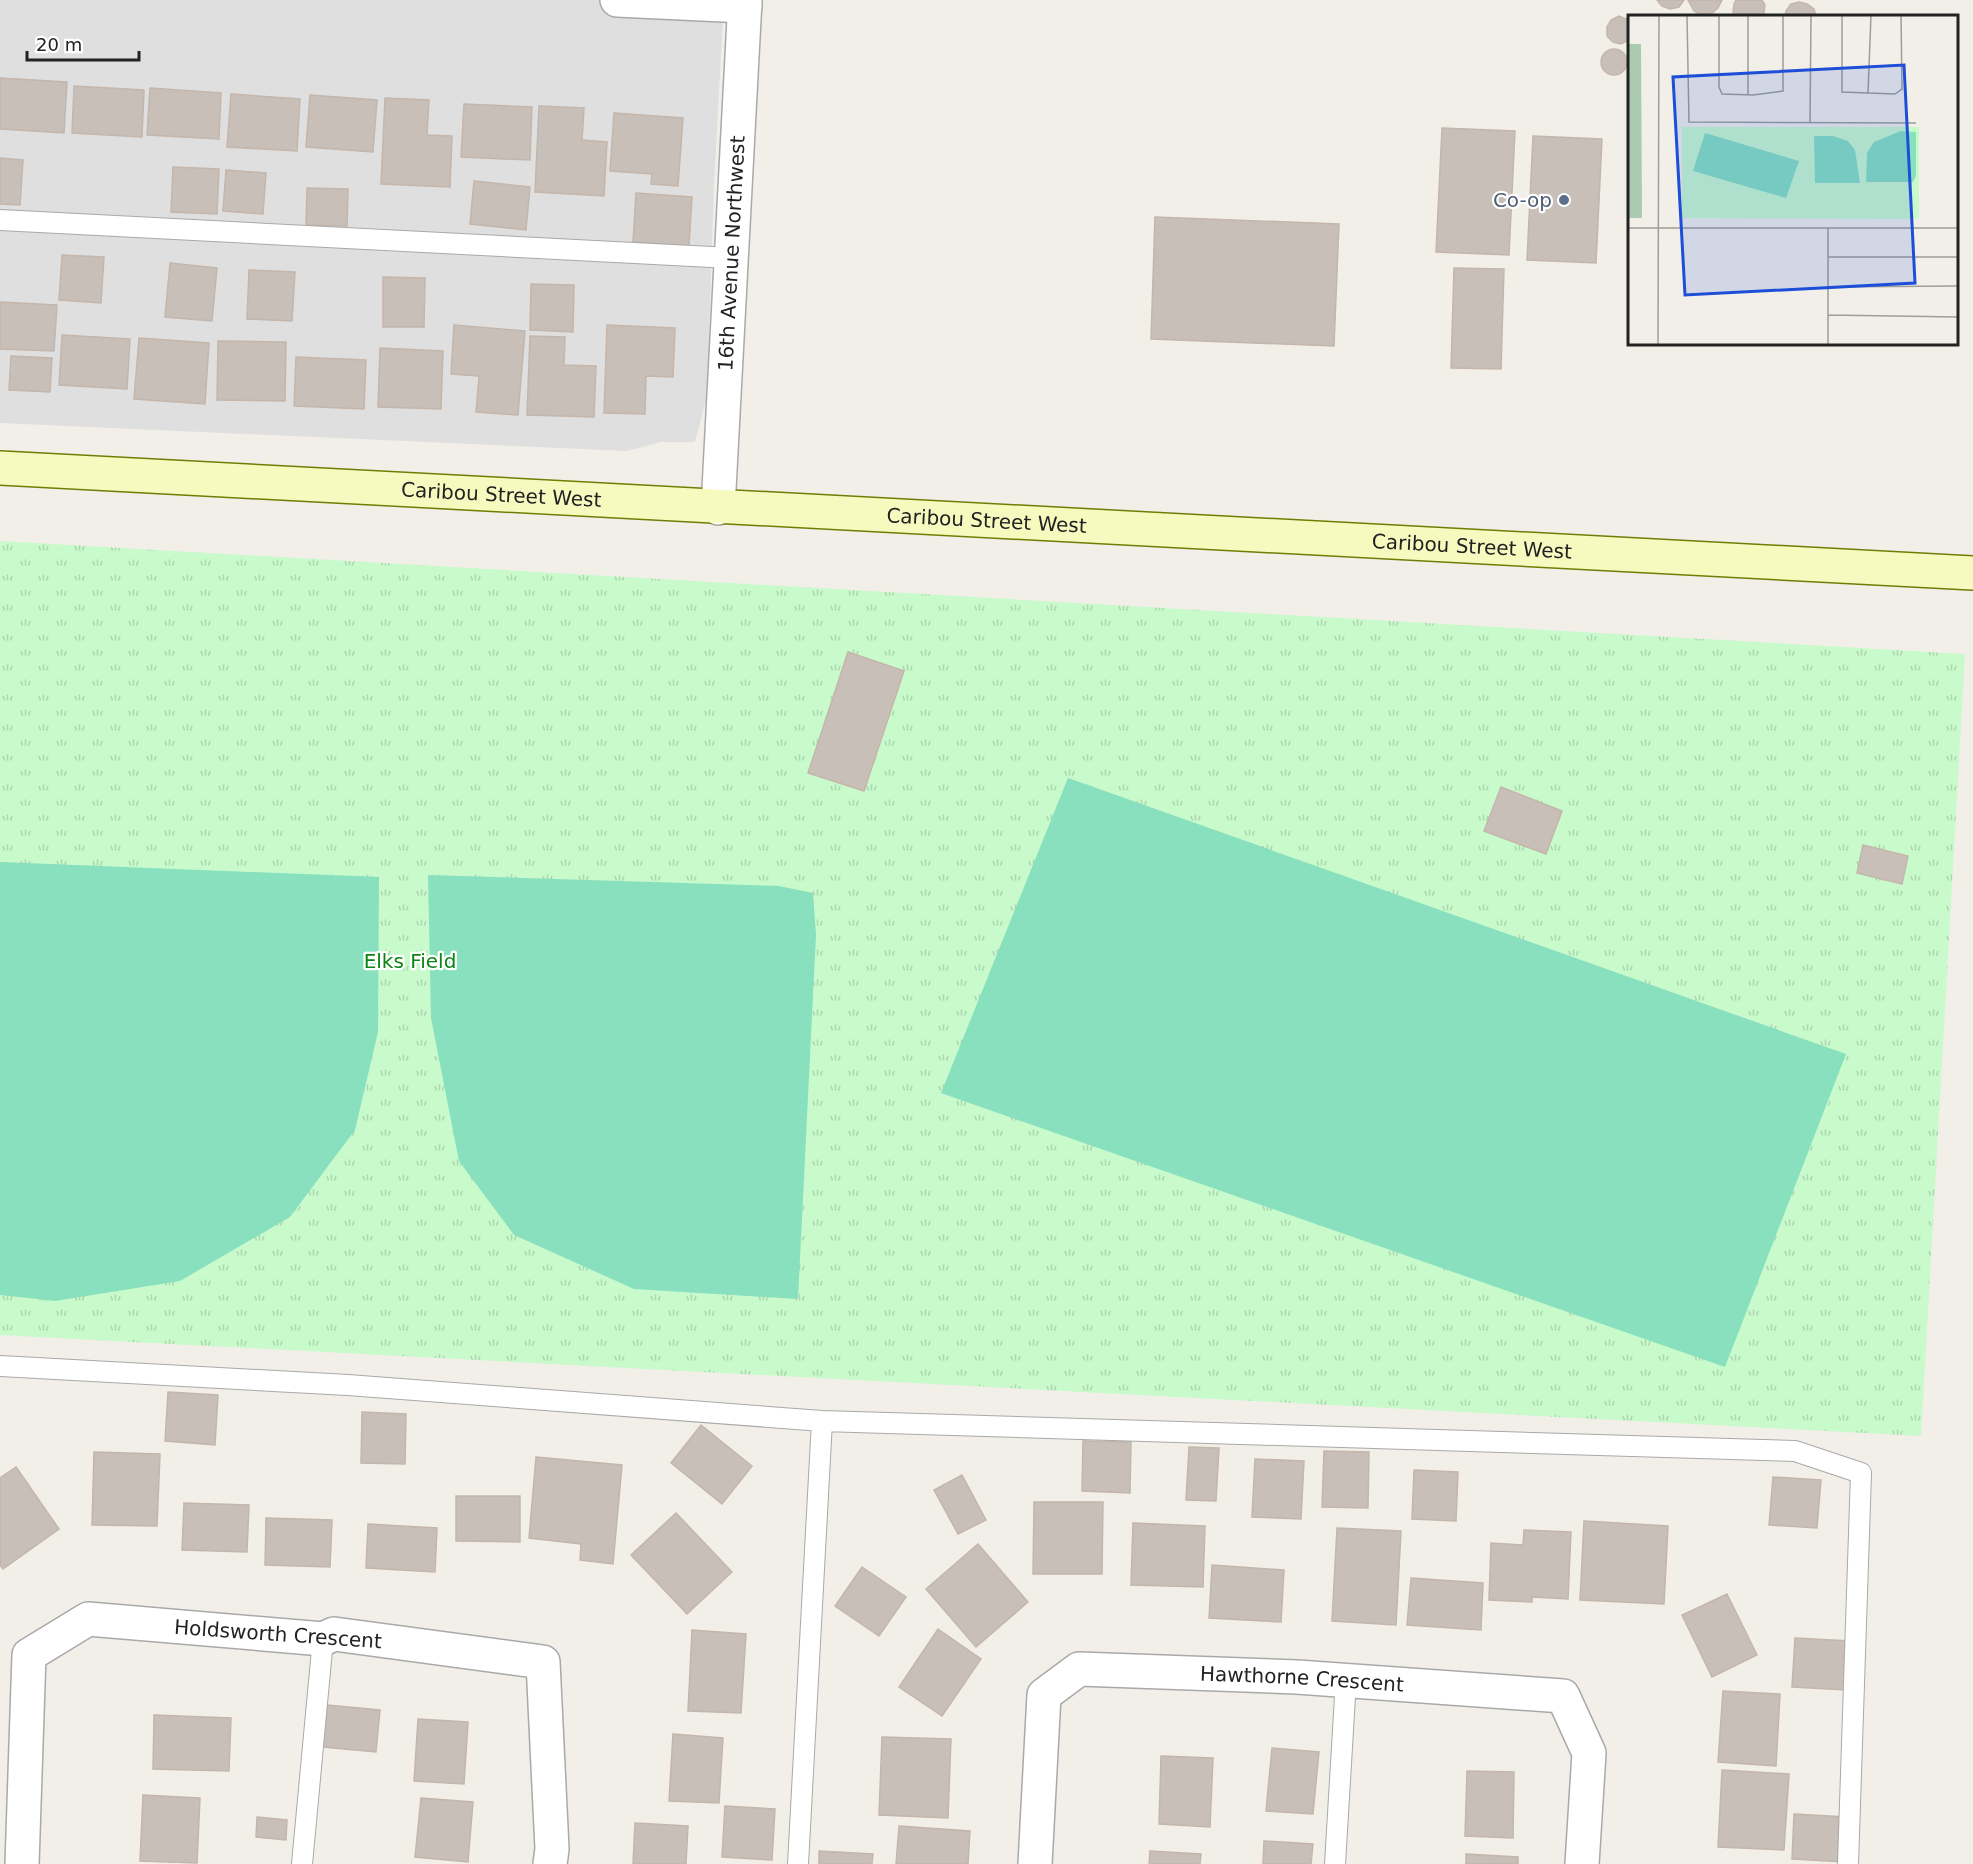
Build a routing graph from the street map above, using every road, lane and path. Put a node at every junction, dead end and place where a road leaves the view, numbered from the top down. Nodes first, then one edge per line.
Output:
1 (617, 0) edge
2 (745, 3) edge
3 (0, 220) edge
4 (731, 258) junction
5 (0, 468) edge
6 (718, 507) junction
7 (1973, 573) edge
8 (0, 1366) edge
9 (822, 1421) junction
10 (323, 1639) junction
11 (1346, 1680) junction
12 (22, 1864) edge
13 (302, 1864) edge
14 (550, 1864) edge
15 (798, 1864) edge
16 (1035, 1864) edge
17 (1335, 1864) edge
18 (1582, 1864) edge
19 (1848, 1864) edge

1 - 2 street
2 - 4 street, 16th Avenue Northwest
3 - 4 lane
4 - 6 street, 16th Avenue Northwest
5 - 6 street, Caribou Street West
6 - 7 street, Caribou Street West
8 - 9 lane
9 - 15 lane
9 - 19 lane
10 - 12 street, Holdsworth Crescent
10 - 13 lane
10 - 14 street, Holdsworth Crescent
11 - 16 street, Hawthorne Crescent
11 - 17 lane
11 - 18 street, Hawthorne Crescent

